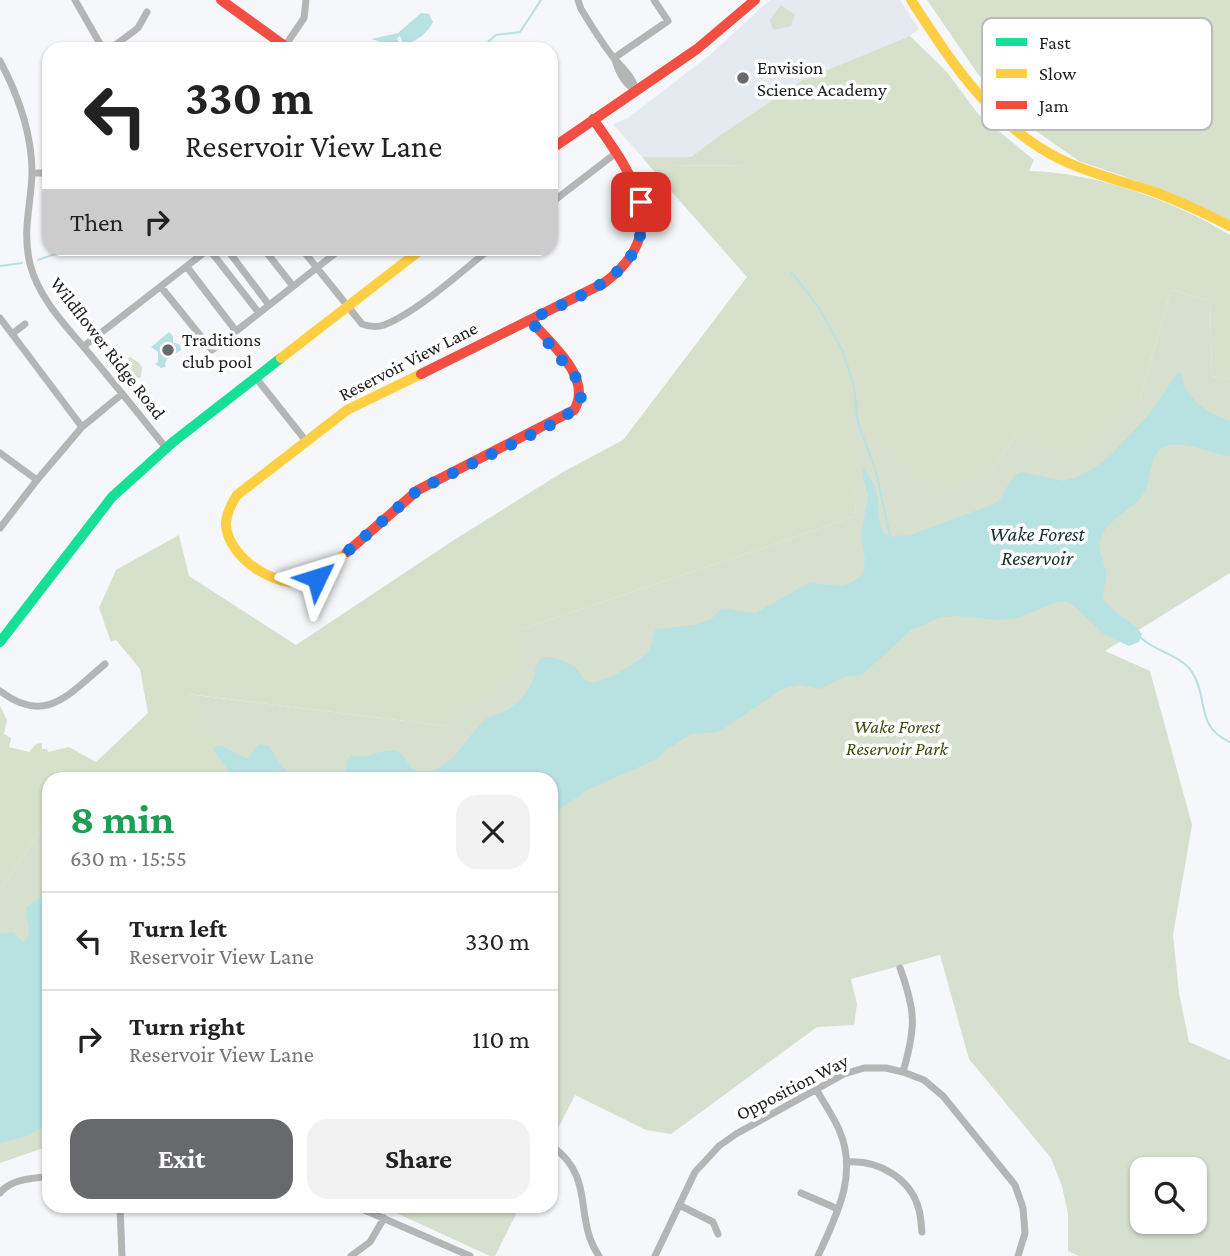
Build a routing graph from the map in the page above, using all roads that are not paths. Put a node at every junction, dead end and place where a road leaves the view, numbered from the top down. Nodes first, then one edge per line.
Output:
1 (75, 0) edge
2 (221, 0) edge
3 (306, 0) edge
4 (578, 0) edge
5 (654, 0) edge
6 (755, 0) edge
7 (911, 0) edge
8 (147, 12) dead end
9 (99, 42) edge
10 (120, 42) edge
11 (279, 42) edge
12 (290, 42) edge
13 (614, 58) junction
14 (0, 61) edge
15 (3, 73) edge
16 (636, 90) junction
17 (982, 101) edge
18 (593, 119) junction
19 (1013, 130) edge
20 (558, 144) edge
21 (616, 153) junction
22 (32, 173) junction
23 (42, 173) edge
24 (558, 198) edge
25 (1230, 226) edge
26 (201, 256) edge
27 (215, 256) edge
28 (232, 256) edge
29 (269, 256) edge
30 (307, 256) edge
31 (332, 256) edge
32 (413, 256) edge
33 (481, 256) edge
34 (187, 267) junction
35 (316, 268) junction
36 (293, 286) junction
37 (161, 287) junction
38 (269, 305) junction
39 (347, 307) junction
40 (259, 313) junction
41 (0, 318) edge
42 (530, 320) junction
43 (26, 324) dead end
44 (236, 331) junction
45 (12, 334) junction
46 (84, 346) junction
47 (256, 378) junction
48 (122, 394) junction
49 (82, 427) junction
50 (306, 441) junction
51 (166, 449) junction
52 (0, 453) edge
53 (37, 480) junction
54 (0, 528) edge
55 (0, 642) edge
56 (104, 664) dead end
57 (0, 691) edge
58 (900, 968) dead end
59 (903, 1072) junction
60 (816, 1090) junction
61 (558, 1151) edge
62 (848, 1162) junction
63 (42, 1178) edge
64 (0, 1193) edge
65 (801, 1193) dead end
66 (679, 1205) junction
67 (838, 1209) junction
68 (120, 1213) edge
69 (372, 1213) edge
70 (384, 1218) junction
71 (922, 1232) dead end
72 (718, 1234) dead end
73 (121, 1256) edge
74 (351, 1256) edge
75 (470, 1256) edge
76 (599, 1256) edge
77 (655, 1256) edge
78 (818, 1256) edge
79 (1018, 1256) edge

1 - 9 street
2 - 11 street
3 - 12 street
4 - 13 street
5 - 13 street
6 - 16 street
7 - 17 street
8 - 10 street
13 - 16 street
14 - 15 street, Wildflower Ridge Road
15 - 22 street, Wildflower Ridge Road
16 - 18 street
18 - 20 street
18 - 21 street, Reservoir View Lane
19 - 25 street
21 - 24 street
21 - 42 street, Reservoir View Lane
22 - 23 street
22 - 46 street, Wildflower Ridge Road
26 - 34 street
27 - 40 street
28 - 38 street
29 - 36 street
30 - 35 street
31 - 35 street
32 - 39 street
33 - 39 street
34 - 37 street
34 - 44 street
35 - 36 street
35 - 39 street
36 - 38 street
37 - 44 street
37 - 46 street
38 - 40 street
39 - 47 street
40 - 44 street
41 - 45 street
42 - 50 street, Reservoir View Lane
42 - 50 street, Reservoir View Lane
43 - 45 street
45 - 49 street
46 - 48 street, Wildflower Ridge Road
47 - 50 street
47 - 51 street
48 - 49 street
48 - 51 street, Wildflower Ridge Road
49 - 53 street
51 - 55 street
52 - 53 street
53 - 54 street
56 - 57 street
58 - 59 street
59 - 60 street, Opposition Way
59 - 79 street, Opposition Way
60 - 62 street
60 - 66 street, Opposition Way
61 - 76 street
62 - 67 street
62 - 71 street
63 - 64 street
65 - 67 street
66 - 72 street
66 - 77 street, Opposition Way
67 - 78 street
68 - 73 street
69 - 70 street
70 - 74 street
70 - 75 street

